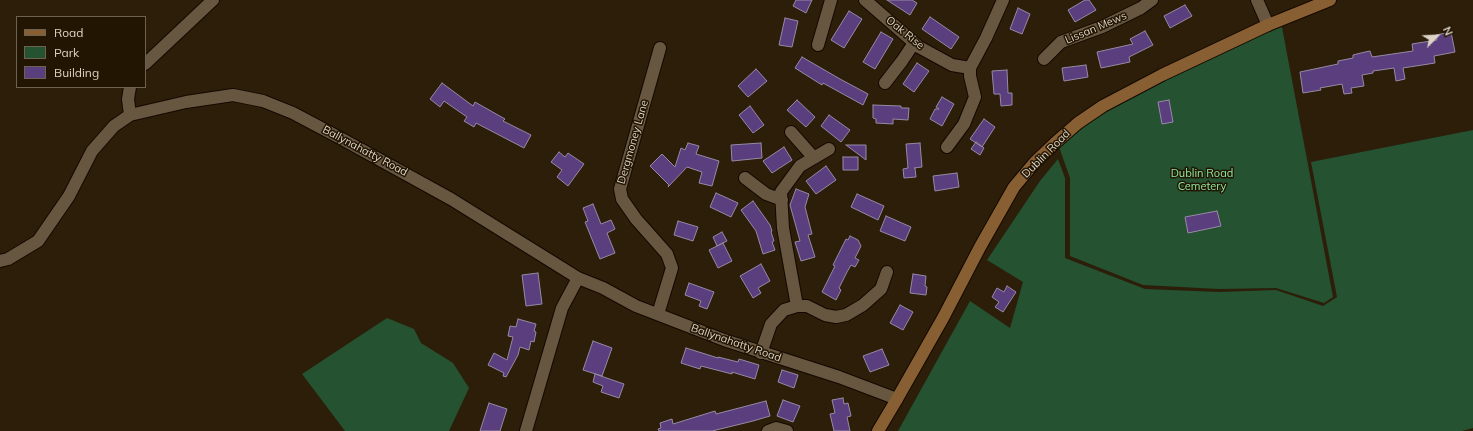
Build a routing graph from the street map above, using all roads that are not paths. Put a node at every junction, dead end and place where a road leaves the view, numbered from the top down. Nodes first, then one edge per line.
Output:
1 (213, 0) edge
2 (831, 0) edge
3 (865, 0) edge
4 (1003, 0) edge
5 (1152, 0) edge
6 (1257, 0) edge
7 (1330, 0) edge
8 (1268, 25) junction
9 (914, 42) junction
10 (818, 45) dead end
11 (660, 48) dead end
12 (1044, 59) dead end
13 (146, 63) edge
14 (970, 68) junction
15 (885, 83) dead end
16 (130, 88) edge
17 (130, 115) junction
18 (791, 132) dead end
19 (947, 147) dead end
20 (829, 149) dead end
21 (814, 158) junction
22 (745, 178) dead end
23 (782, 200) junction
24 (0, 261) edge
25 (887, 272) dead end
26 (578, 278) junction
27 (797, 306) junction
28 (658, 314) junction
29 (761, 353) junction
30 (897, 399) junction
31 (526, 431) edge
32 (768, 431) edge
33 (787, 431) edge
34 (878, 431) edge

1 - 13 street
2 - 10 street
3 - 9 street, Oak Rise
4 - 14 street
5 - 12 street, Lissan Mews
6 - 8 street
7 - 8 street, Dublin Road
8 - 30 street, Dublin Road
9 - 14 street, Oak Rise
9 - 15 street
11 - 28 street, Dergmoney Lane
14 - 19 street
16 - 17 street
17 - 24 street
17 - 26 street, Ballynahatty Road
18 - 21 street
20 - 21 street
21 - 23 street
22 - 23 street
23 - 27 street
25 - 27 street
26 - 28 street, Ballynahatty Road
26 - 31 street
27 - 29 street
28 - 29 street, Ballynahatty Road
29 - 30 street, Ballynahatty Road
30 - 34 street, Dublin Road
32 - 33 street

